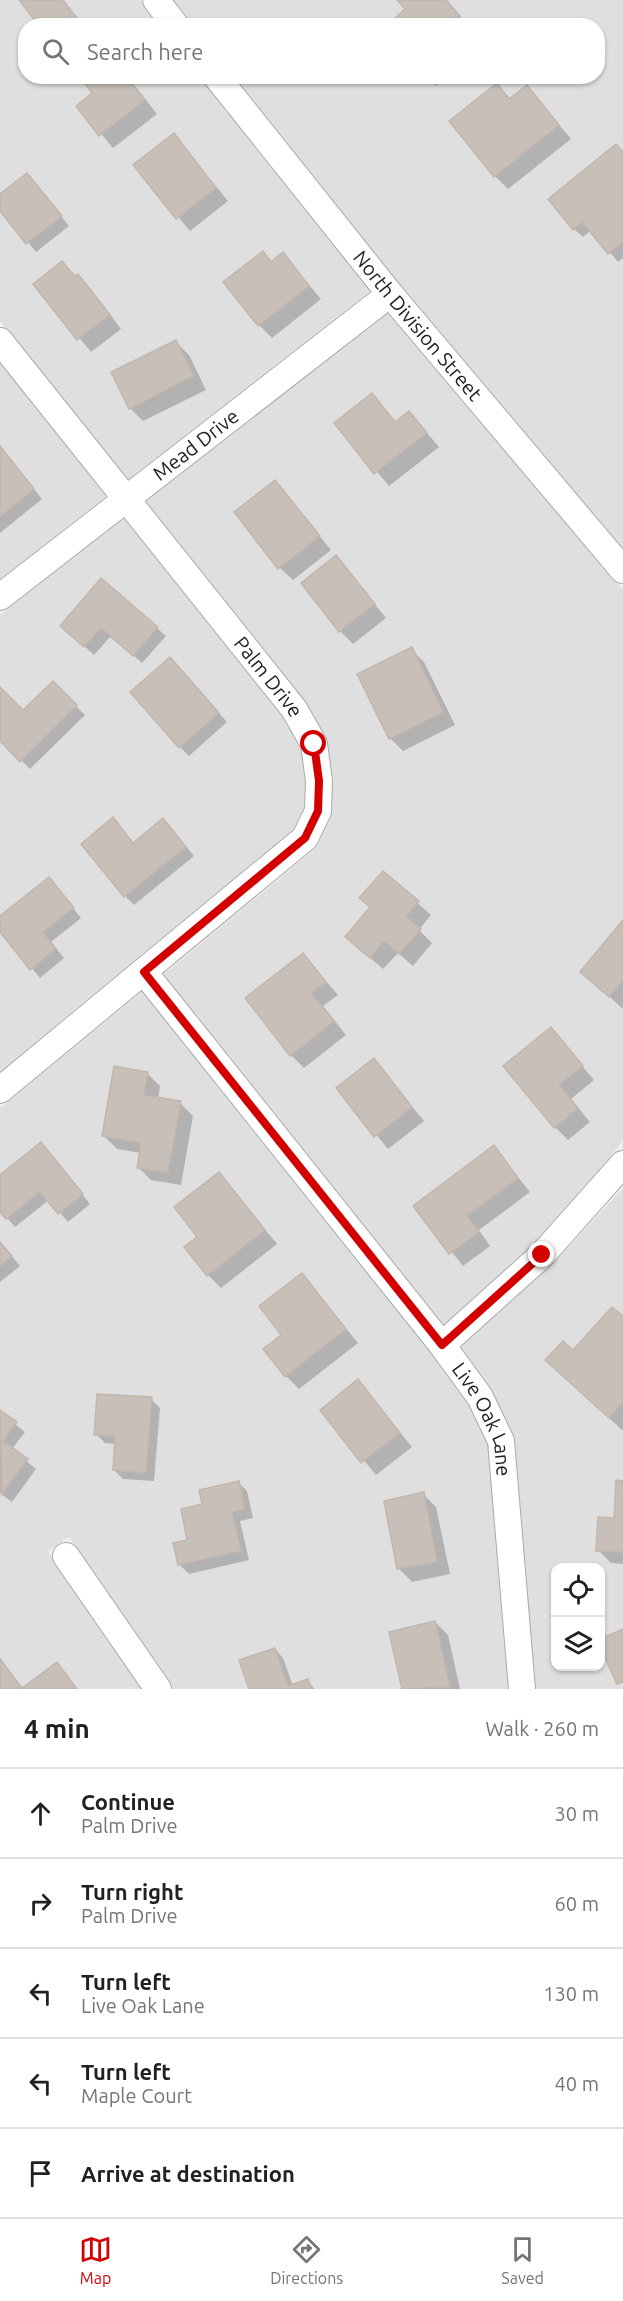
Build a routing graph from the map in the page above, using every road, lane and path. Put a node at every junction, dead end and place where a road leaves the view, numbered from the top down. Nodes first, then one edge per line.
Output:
1 (156, 0) edge
2 (170, 18) edge
3 (222, 84) edge
4 (390, 294) junction
5 (0, 341) edge
6 (125, 499) junction
7 (623, 570) edge
8 (0, 597) edge
9 (144, 972) junction
10 (0, 1090) edge
11 (623, 1164) edge
12 (442, 1345) junction
13 (66, 1556) dead end
14 (158, 1689) edge
15 (522, 1689) edge

1 - 2 street
3 - 4 street, North Division Street
4 - 6 street, Mead Drive
4 - 7 street, North Division Street
5 - 6 street, Palm Drive
6 - 8 street, Mead Drive
6 - 9 street, Palm Drive
9 - 10 street, Palm Drive
9 - 12 street, Live Oak Lane
11 - 12 street
12 - 15 street, Live Oak Lane
13 - 14 street

